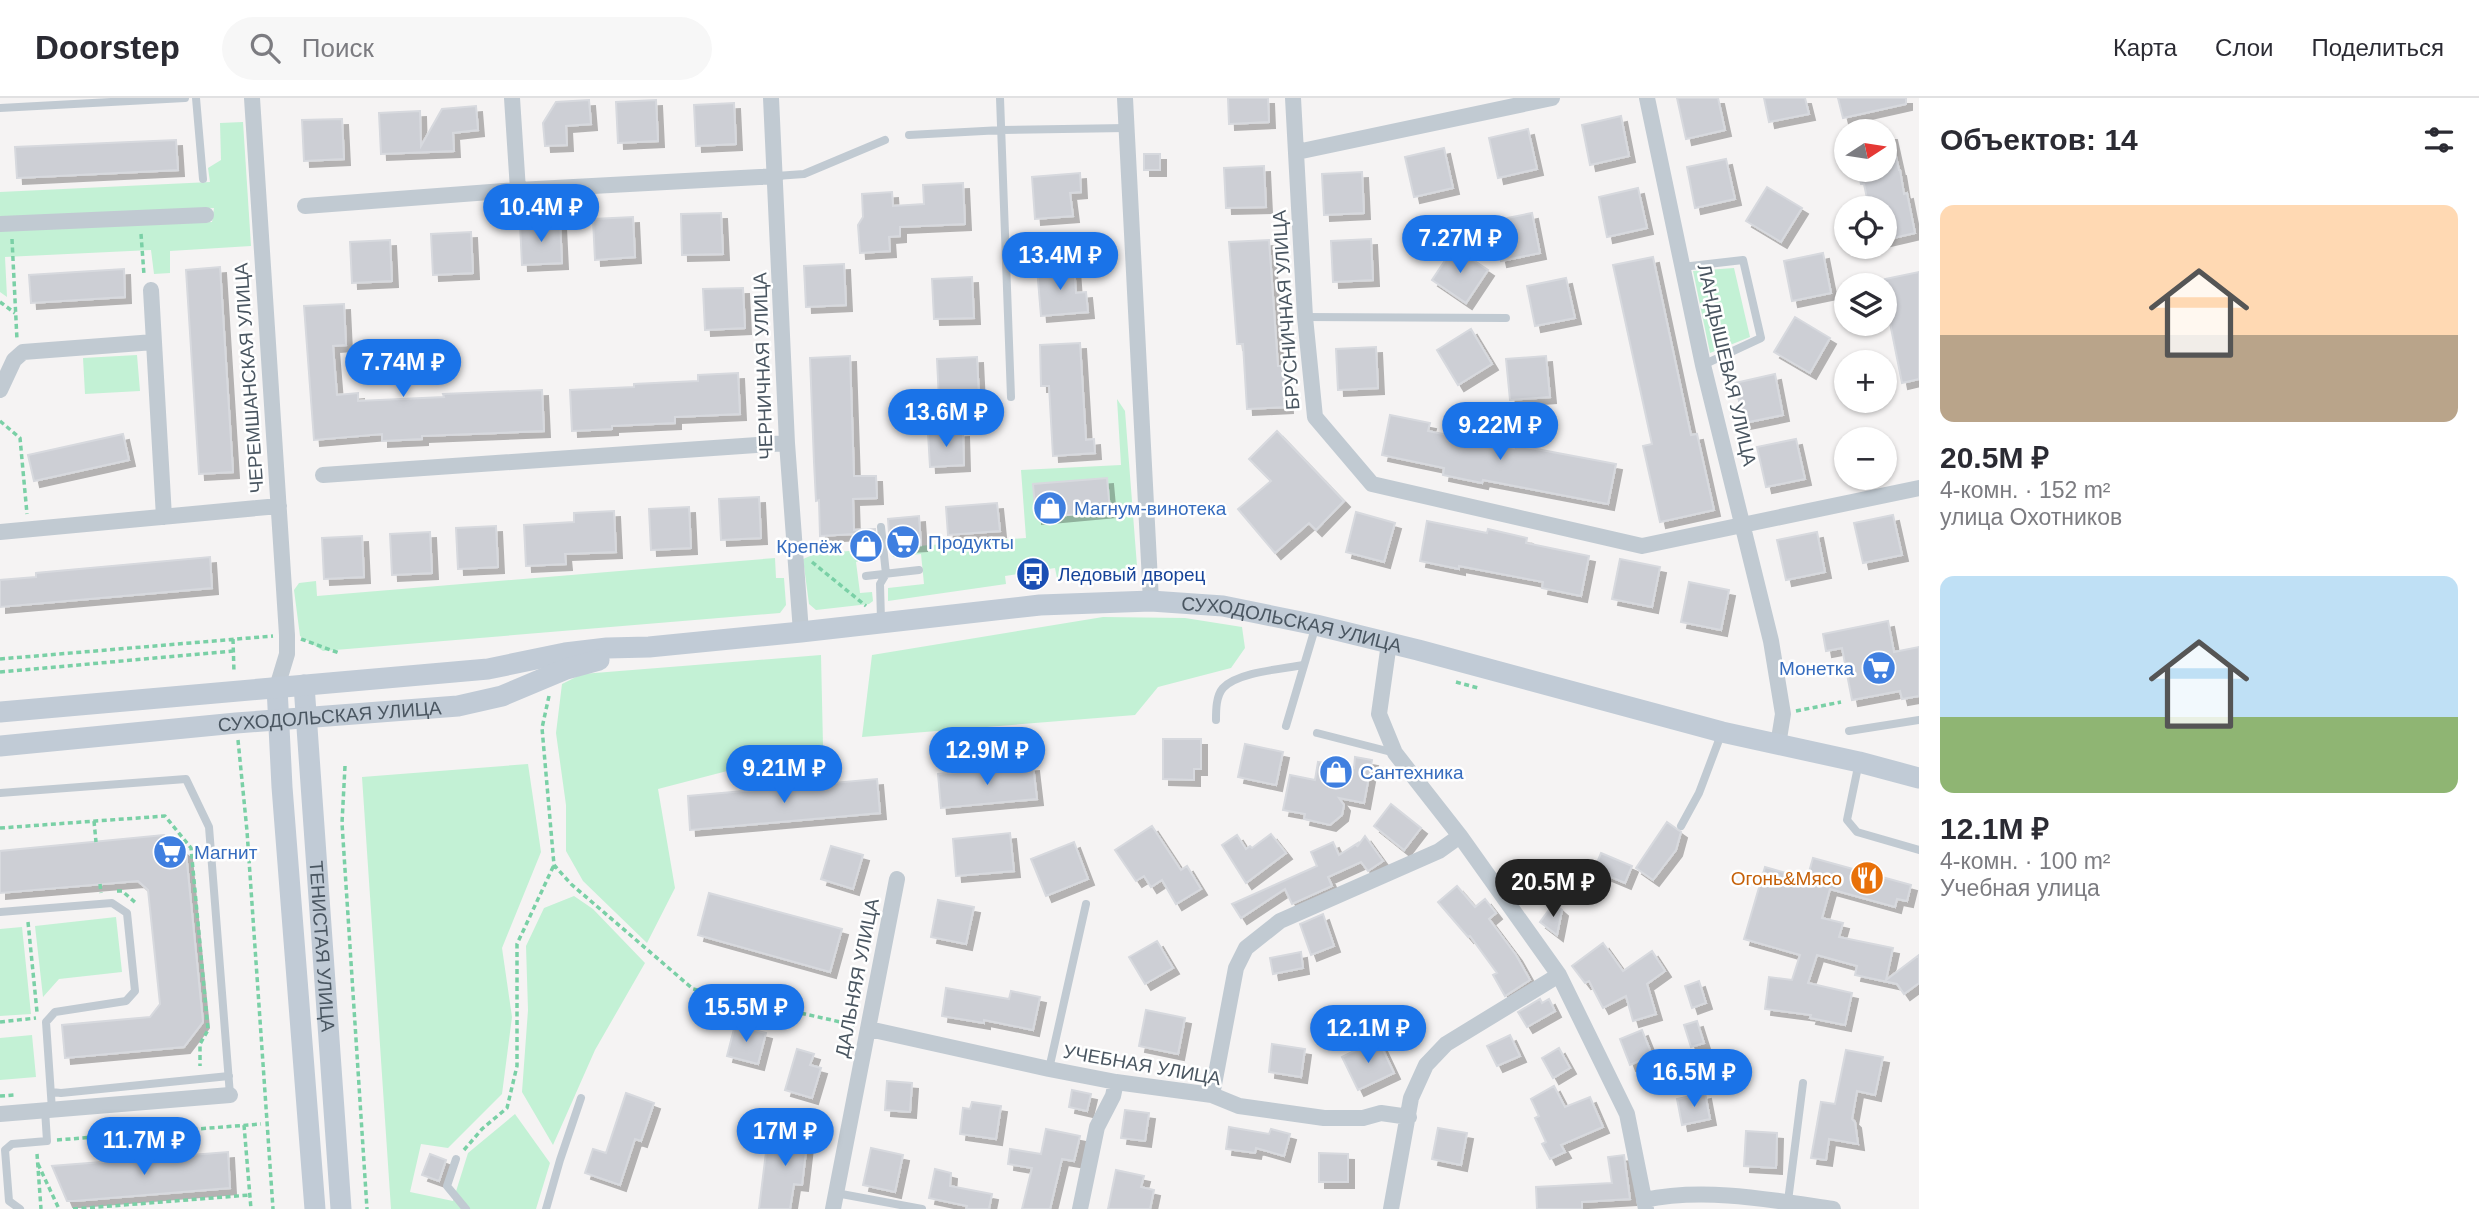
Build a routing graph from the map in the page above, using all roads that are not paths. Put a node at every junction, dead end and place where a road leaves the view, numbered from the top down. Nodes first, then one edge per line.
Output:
1 (185, 98) edge
2 (196, 98) edge
3 (252, 98) edge
4 (512, 98) edge
5 (771, 98) edge
6 (1000, 98) edge
7 (1125, 98) edge
8 (1293, 98) edge
9 (1552, 98) edge
10 (1647, 98) edge
11 (0, 108) edge
12 (1125, 128) junction
13 (1002, 130) junction
14 (909, 135) dead end
15 (885, 140) dead end
16 (1297, 152) junction
17 (776, 177) junction
18 (202, 179) dead end
19 (518, 190) junction
20 (305, 206) dead end
21 (206, 215) dead end
22 (5, 223) edge
23 (1682, 267) junction
24 (151, 290) road end
25 (1306, 317) junction
26 (1506, 318) dead end
27 (154, 342) junction
28 (1703, 365) junction
29 (0, 390) edge
30 (1011, 397) dead end
31 (787, 443) junction
32 (323, 475) dead end
33 (1919, 488) edge
34 (279, 506) junction
35 (164, 517) junction
36 (1743, 526) junction
37 (881, 527) dead end
38 (0, 532) edge
39 (919, 570) dead end
40 (886, 574) junction
41 (866, 576) dead end
42 (1151, 601) junction
43 (874, 615) junction
44 (1315, 625) junction
45 (801, 632) junction
46 (1389, 643) junction
47 (649, 647) junction
48 (287, 654) junction
49 (1303, 665) junction
50 (304, 685) junction
51 (277, 687) junction
52 (0, 712) edge
53 (306, 719) junction
54 (279, 720) junction
55 (1216, 720) dead end
56 (1919, 720) edge
57 (1286, 726) dead end
58 (1849, 731) dead end
59 (1722, 732) junction
60 (1317, 733) dead end
61 (1778, 745) junction
62 (0, 746) edge
63 (1395, 753) junction
64 (1859, 762) junction
65 (1919, 778) edge
66 (0, 793) edge
67 (1681, 825) dead end
68 (1460, 836) junction
69 (1919, 850) edge
70 (897, 879) dead end
71 (1086, 904) dead end
72 (0, 912) edge
73 (1559, 975) junction
74 (869, 1028) junction
75 (1049, 1069) junction
76 (229, 1076) junction
77 (1116, 1082) junction
78 (1803, 1083) dead end
79 (51, 1092) junction
80 (1212, 1095) junction
81 (230, 1096) joint
82 (582, 1098) dead end
83 (48, 1110) junction
84 (0, 1114) edge
85 (1409, 1117) junction
86 (456, 1159) road end
87 (834, 1201) edge
88 (1788, 1201) junction
89 (1645, 1204) edge
90 (9, 1205) edge
91 (20, 1209) edge
92 (314, 1209) edge
93 (341, 1209) edge
94 (466, 1209) edge
95 (546, 1209) edge
96 (922, 1209) edge
97 (1080, 1209) edge
98 (1391, 1209) edge
99 (1833, 1209) edge

1 - 11 lane
2 - 18 lane
3 - 34 street, ЧЕРЕМШАНСКАЯ УЛИЦА
4 - 19 street
5 - 17 street, ЧЕРНИЧНАЯ УЛИЦА
6 - 13 lane
7 - 12 street
8 - 16 street, БРУСНИЧНАЯ УЛИЦА
9 - 16 street
10 - 23 street, ЛАНДЫШЕВАЯ УЛИЦА
12 - 13 lane
12 - 42 street
13 - 14 lane
13 - 30 lane
15 - 17 lane
16 - 25 street, БРУСНИЧНАЯ УЛИЦА
17 - 19 street
17 - 31 street, ЧЕРНИЧНАЯ УЛИЦА
19 - 20 street
21 - 22 street
23 - 28 street, ЛАНДЫШЕВАЯ УЛИЦА
23 - 28 lane
24 - 27 street
25 - 26 lane
25 - 36 street, БРУСНИЧНАЯ УЛИЦА
27 - 29 street
27 - 35 street
28 - 36 street, ЛАНДЫШЕВАЯ УЛИЦА
31 - 32 street
31 - 45 street, ЧЕРНИЧНАЯ УЛИЦА
33 - 36 street, БРУСНИЧНАЯ УЛИЦА
34 - 35 street
34 - 48 street, ЧЕРЕМШАНСКАЯ УЛИЦА
35 - 38 street
36 - 61 street, ЛАНДЫШЕВАЯ УЛИЦА
37 - 40 lane
39 - 40 lane
40 - 41 lane
40 - 43 lane
42 - 43 main road, СУХОДОЛЬСКАЯ УЛИЦА
42 - 44 main road, СУХОДОЛЬСКАЯ УЛИЦА
43 - 45 main road, СУХОДОЛЬСКАЯ УЛИЦА
44 - 46 main road, СУХОДОЛЬСКАЯ УЛИЦА
44 - 49 lane
45 - 47 main road, СУХОДОЛЬСКАЯ УЛИЦА
46 - 59 main road, СУХОДОЛЬСКАЯ УЛИЦА
46 - 63 street
47 - 50 main road, СУХОДОЛЬСКАЯ УЛИЦА
47 - 53 main road, СУХОДОЛЬСКАЯ УЛИЦА
48 - 50 street, ЧЕРЕМШАНСКАЯ УЛИЦА
48 - 51 street, ЧЕРЕМШАНСКАЯ УЛИЦА
49 - 55 lane
49 - 57 lane
50 - 51 main road, СУХОДОЛЬСКАЯ УЛИЦА
50 - 53 main road, ТЕНИСТАЯ УЛИЦА
51 - 52 main road, СУХОДОЛЬСКАЯ УЛИЦА
51 - 54 main road, ТЕНИСТАЯ УЛИЦА
53 - 54 main road, СУХОДОЛЬСКАЯ УЛИЦА
53 - 93 main road, ТЕНИСТАЯ УЛИЦА
54 - 62 main road, СУХОДОЛЬСКАЯ УЛИЦА
54 - 92 main road, ТЕНИСТАЯ УЛИЦА
56 - 58 lane
59 - 61 main road, СУХОДОЛЬСКАЯ УЛИЦА
59 - 67 lane
60 - 63 lane
61 - 64 main road, СУХОДОЛЬСКАЯ УЛИЦА
63 - 68 street
64 - 65 main road, СУХОДОЛЬСКАЯ УЛИЦА
64 - 69 lane
66 - 76 lane
68 - 73 street
68 - 80 street
70 - 74 street, ДАЛЬНЯЯ УЛИЦА
71 - 75 lane
72 - 79 lane
73 - 85 street
73 - 89 street
74 - 75 street, УЧЕБНАЯ УЛИЦА
74 - 87 street, ДАЛЬНЯЯ УЛИЦА
75 - 77 street, УЧЕБНАЯ УЛИЦА
76 - 79 lane
76 - 81 lane
77 - 80 street, УЧЕБНАЯ УЛИЦА
77 - 97 street
78 - 88 lane
79 - 83 lane
80 - 85 street, УЧЕБНАЯ УЛИЦА
81 - 83 street
82 - 95 lane
83 - 84 street
83 - 90 lane
85 - 98 street
86 - 94 lane
87 - 96 lane
88 - 89 street
88 - 99 street
90 - 91 lane

